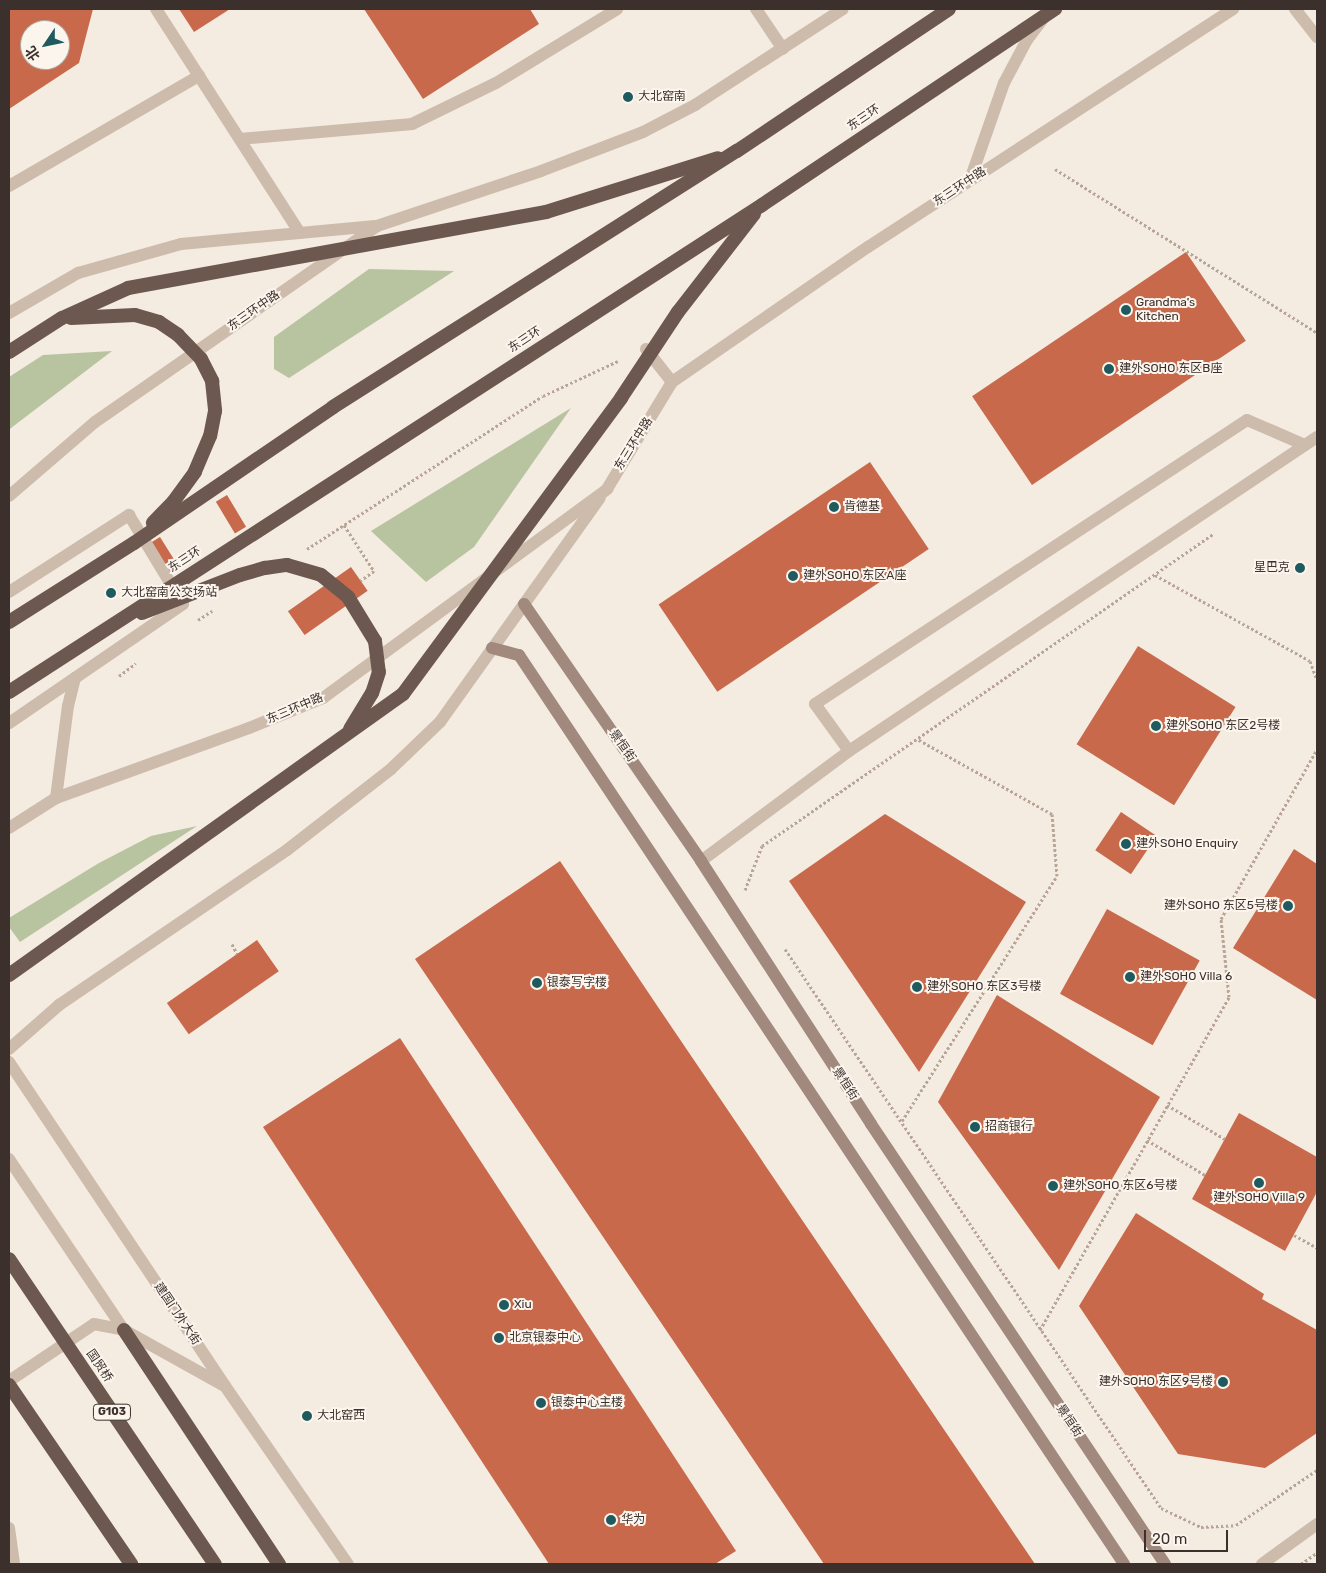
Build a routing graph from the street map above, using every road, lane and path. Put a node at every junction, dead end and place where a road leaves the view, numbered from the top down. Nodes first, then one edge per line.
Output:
1 (156, 9) edge
2 (617, 9) edge
3 (756, 9) edge
4 (843, 9) edge
5 (950, 9) edge
6 (1053, 9) edge
7 (1233, 9) edge
8 (1295, 9) edge
9 (1317, 37) edge
10 (783, 50) junction
11 (199, 76) junction
12 (240, 139) junction
13 (738, 152) junction
14 (1055, 169) dead end
15 (970, 180) junction
16 (9, 186) edge
17 (762, 205) junction
18 (377, 226) junction
19 (300, 233) junction
20 (9, 313) edge
21 (62, 318) junction
22 (1317, 333) edge
23 (646, 349) joint
24 (9, 352) edge
25 (672, 382) junction
26 (1317, 436) edge
27 (1305, 445) junction
28 (607, 489) junction
29 (9, 496) edge
30 (344, 525) junction
31 (1220, 530) dead end
32 (134, 543) junction
33 (302, 552) dead end
34 (1155, 574) junction
35 (360, 580) dead end
36 (9, 592) edge
37 (524, 604) junction
38 (220, 605) dead end
39 (196, 621) dead end
40 (9, 622) edge
41 (114, 624) junction
42 (492, 648) junction
43 (140, 658) dead end
44 (117, 677) dead end
45 (75, 678) junction
46 (1317, 680) edge
47 (9, 692) edge
48 (9, 723) edge
49 (345, 737) junction
50 (916, 739) junction
51 (1317, 749) edge
52 (849, 751) junction
53 (56, 798) junction
54 (9, 828) edge
55 (701, 861) junction
56 (750, 896) dead end
57 (232, 944) dead end
58 (782, 944) dead end
59 (237, 954) dead end
60 (9, 975) edge
61 (9, 1049) edge
62 (9, 1062) edge
63 (1167, 1104) junction
64 (902, 1121) junction
65 (1225, 1139) dead end
66 (1147, 1140) junction
67 (9, 1159) edge
68 (1205, 1174) dead end
69 (1294, 1235) dead end
70 (1317, 1248) edge
71 (9, 1259) edge
72 (124, 1330) junction
73 (1040, 1330) junction
74 (9, 1383) edge
75 (225, 1386) junction
76 (1317, 1470) edge
77 (1317, 1524) edge
78 (9, 1528) edge
79 (1317, 1553) edge
80 (14, 1564) edge
81 (131, 1564) edge
82 (215, 1564) edge
83 (279, 1564) edge
84 (348, 1564) edge
85 (1124, 1564) edge
86 (1165, 1564) edge
87 (1262, 1564) edge
88 (1301, 1564) edge

1 - 11 street
2 - 12 street
3 - 10 street
4 - 10 street, 东三环中路
5 - 13 highway, bridge
6 - 15 street
6 - 17 highway, 东三环, bridge
7 - 15 street, 东三环中路
8 - 9 street
10 - 18 street, 东三环中路
11 - 12 street
11 - 16 street
12 - 19 street
13 - 21 highway, bridge
13 - 32 highway, bridge
14 - 22 path
15 - 25 street, 东三环中路
17 - 41 highway, 东三环, bridge
17 - 49 highway, bridge
18 - 19 street
18 - 29 street, 东三环中路
19 - 20 street
21 - 24 highway
21 - 32 highway, bridge
23 - 25 street
23 - 30 path
25 - 28 street, 东三环中路
26 - 27 street
27 - 52 street
27 - 52 street
28 - 37 street
28 - 53 street, 东三环中路
30 - 33 path
30 - 35 path
31 - 34 path
32 - 40 highway, bridge
34 - 46 path
34 - 50 path
36 - 45 street
37 - 42 street
37 - 55 main road, 景恒街
38 - 39 path
41 - 47 highway, 东三环, bridge
41 - 49 highway, bridge
42 - 61 street
42 - 85 main road
43 - 44 path
45 - 48 street
45 - 53 street
49 - 60 highway, bridge
50 - 56 path
50 - 64 path
51 - 63 path
52 - 55 street
53 - 54 street, 东三环中路
55 - 86 main road, 景恒街
57 - 59 path
58 - 64 path
62 - 75 street, 建国门外大街
63 - 65 path
63 - 66 path
64 - 73 path
66 - 68 path
66 - 73 path
67 - 72 street
69 - 70 path
71 - 82 highway, 国贸桥 / G103, bridge
72 - 74 street
72 - 75 street
72 - 83 highway
73 - 76 path
74 - 81 highway, bridge
75 - 84 street, 建国门外大街
77 - 87 street
78 - 80 street
79 - 88 path

